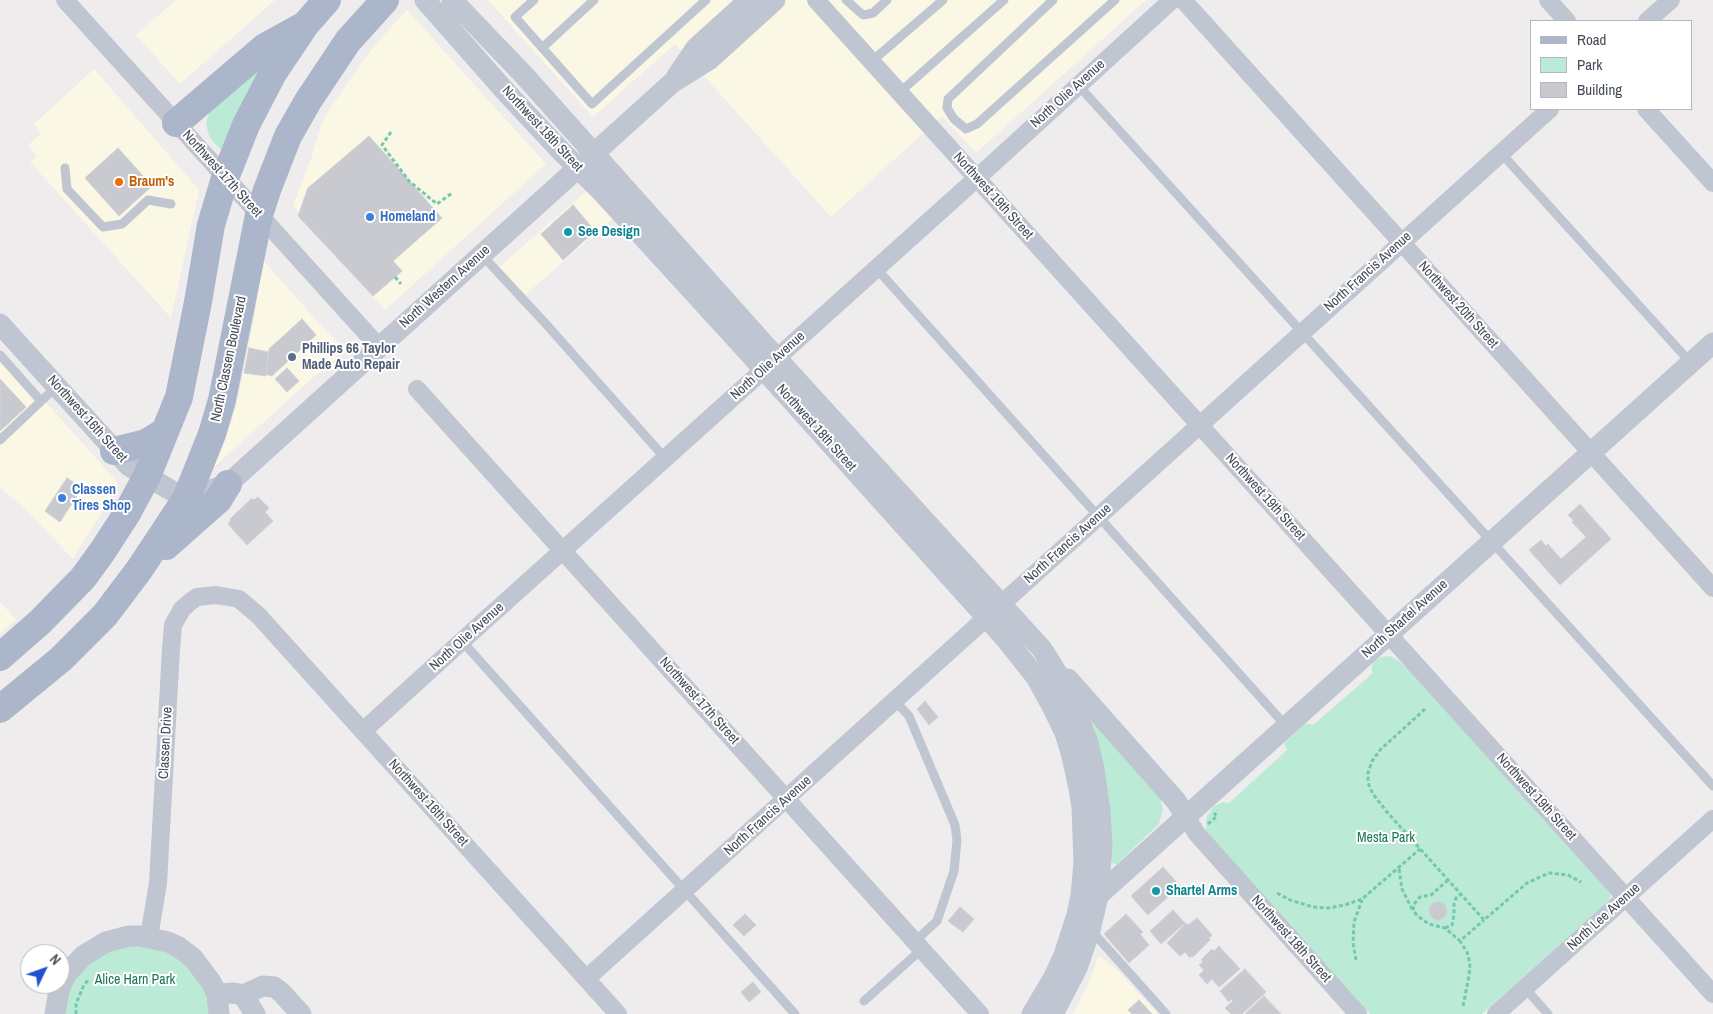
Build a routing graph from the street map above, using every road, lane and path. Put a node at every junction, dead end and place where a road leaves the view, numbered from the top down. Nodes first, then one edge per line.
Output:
1 (65, 0) edge
2 (326, 0) edge
3 (385, 0) edge
4 (424, 0) edge
5 (452, 0) edge
6 (534, 0) edge
7 (594, 0) edge
8 (706, 0) edge
9 (749, 0) edge
10 (775, 0) edge
11 (816, 0) edge
12 (846, 0) edge
13 (888, 0) edge
14 (944, 0) edge
15 (1004, 0) edge
16 (1053, 0) edge
17 (1115, 0) edge
18 (1172, 0) edge
19 (1183, 0) edge
20 (1548, 0) edge
21 (1671, 0) edge
22 (1567, 20) edge
23 (1649, 20) edge
24 (306, 24) junction
25 (542, 48) junction
26 (872, 61) junction
27 (523, 74) junction
28 (673, 82) junction
29 (1078, 85) junction
30 (505, 90) junction
31 (900, 92) junction
32 (1549, 110) edge
33 (1647, 110) edge
34 (176, 123) junction
35 (391, 132) dead end
36 (1501, 153) junction
37 (594, 154) junction
38 (65, 168) dead end
39 (577, 168) junction
40 (226, 178) junction
41 (977, 178) junction
42 (1713, 182) edge
43 (452, 193) dead end
44 (171, 204) dead end
45 (259, 215) junction
46 (1402, 242) junction
47 (481, 254) junction
48 (876, 268) junction
49 (395, 277) dead end
50 (401, 284) dead end
51 (0, 324) edge
52 (1302, 332) junction
53 (1713, 343) edge
54 (379, 347) junction
55 (0, 355) edge
56 (1690, 363) junction
57 (770, 364) junction
58 (56, 386) junction
59 (417, 389) dead end
60 (41, 401) junction
61 (1199, 424) junction
62 (164, 432) junction
63 (0, 440) edge
64 (114, 451) junction
65 (1591, 452) junction
66 (665, 458) junction
67 (147, 476) junction
68 (228, 484) junction
69 (186, 499) junction
70 (1098, 516) junction
71 (1492, 542) junction
72 (563, 550) junction
73 (139, 570) junction
74 (1713, 588) edge
75 (235, 598) joint
76 (994, 611) junction
77 (1389, 634) junction
78 (462, 641) junction
79 (1042, 649) junction
80 (0, 657) edge
81 (895, 701) junction
82 (0, 709) edge
83 (1426, 709) dead end
84 (1286, 727) junction
85 (364, 731) junction
86 (1713, 786) edge
87 (787, 798) junction
88 (1217, 816) dead end
89 (1186, 818) junction
90 (1713, 819) edge
91 (1206, 826) dead end
92 (1420, 849) junction
93 (1399, 868) junction
94 (1448, 880) junction
95 (1581, 882) dead end
96 (684, 891) junction
97 (1277, 893) dead end
98 (1461, 894) junction
99 (1098, 896) junction
100 (1626, 897) junction
101 (1362, 899) junction
102 (1413, 911) junction
103 (1484, 920) junction
104 (1084, 922) junction
105 (1445, 928) junction
106 (149, 937) junction
107 (1460, 941) junction
108 (918, 945) junction
109 (1356, 960) dead end
110 (91, 976) dead end
111 (586, 979) junction
112 (1524, 988) junction
113 (1713, 994) edge
114 (243, 995) junction
115 (864, 1001) dead end
116 (218, 1004) edge
117 (1463, 1006) dead end
118 (55, 1014) edge
119 (76, 1014) edge
120 (255, 1014) edge
121 (301, 1014) edge
122 (618, 1014) edge
123 (795, 1014) edge
124 (980, 1014) edge
125 (1032, 1014) edge
126 (1053, 1014) edge
127 (1166, 1014) edge
128 (1358, 1014) edge
129 (1496, 1014) edge
130 (1548, 1014) edge

1 - 34 street, Northwest 17th Street
2 - 24 main road
3 - 45 main road, North Classen Boulevard
4 - 30 street, Northwest 18th Street
5 - 27 street, Northwest 18th Street
6 - 25 lane
7 - 25 lane
8 - 25 lane
9 - 28 street, North Western Avenue
10 - 28 street, North Western Avenue
11 - 26 street, Northwest 19th Street
12 - 13 lane
14 - 26 lane
15 - 31 lane
16 - 17 lane
18 - 29 street, North Olie Avenue
19 - 46 street, Northwest 20th Street
20 - 22 street
21 - 23 street
24 - 34 main road
24 - 40 main road
26 - 31 street, Northwest 19th Street
27 - 30 street
27 - 37 street, Northwest 18th Street
28 - 37 street, North Western Avenue
29 - 41 street, North Olie Avenue
29 - 52 lane
30 - 39 street, Northwest 18th Street
31 - 41 street, Northwest 19th Street
32 - 36 street, North Francis Avenue
33 - 42 street
34 - 40 street, Northwest 17th Street
35 - 43 path
36 - 46 street, North Francis Avenue
36 - 56 lane
37 - 39 street, North Western Avenue
37 - 57 street, Northwest 18th Street
38 - 44 lane
39 - 47 street, North Western Avenue
39 - 57 street, Northwest 18th Street
40 - 45 street, Northwest 17th Street
40 - 62 main road
41 - 48 street, North Olie Avenue
41 - 61 street, Northwest 19th Street
45 - 54 street, Northwest 17th Street
45 - 69 main road, North Classen Boulevard
46 - 52 street, North Francis Avenue
46 - 65 street, Northwest 20th Street
47 - 54 street, North Western Avenue
47 - 66 lane
48 - 57 street, North Olie Avenue
48 - 70 lane
49 - 50 path
51 - 58 street, Northwest 16th Street
52 - 61 street, North Francis Avenue
52 - 71 lane
53 - 56 street, North Shartel Avenue
54 - 68 street, North Western Avenue
55 - 60 lane
56 - 65 street, North Shartel Avenue
57 - 66 street, North Olie Avenue
57 - 76 street, Northwest 18th Street
58 - 60 lane
58 - 64 street, Northwest 16th Street
59 - 72 street, Northwest 17th Street
60 - 63 lane
61 - 70 street, North Francis Avenue
61 - 77 street, Northwest 19th Street
62 - 64 main road
62 - 67 main road
64 - 67 street, Northwest 16th Street
65 - 71 street, North Shartel Avenue
65 - 74 street, Northwest 20th Street
66 - 72 street, North Olie Avenue
67 - 69 street, Northwest 16th Street
67 - 80 main road
68 - 69 street, North Western Avenue
68 - 73 main road
69 - 73 main road, North Classen Boulevard
70 - 76 street, North Francis Avenue
70 - 84 lane
71 - 77 street, North Shartel Avenue
71 - 86 lane
72 - 78 street, North Olie Avenue
72 - 87 street, Northwest 17th Street
73 - 82 main road, North Classen Boulevard
75 - 85 street, Northwest 16th Street
75 - 106 street, Classen Drive
76 - 79 street, Northwest 18th Street
76 - 81 street, North Francis Avenue
76 - 104 street, Northwest 18th Street
77 - 84 street, North Shartel Avenue
77 - 100 street, Northwest 19th Street
78 - 85 street, North Olie Avenue
78 - 96 lane
79 - 89 street
79 - 99 street, Northwest 18th Street
81 - 87 street, North Francis Avenue
81 - 108 lane
83 - 92 path
84 - 89 street, North Shartel Avenue
85 - 111 street, Northwest 16th Street
87 - 96 street, North Francis Avenue
87 - 108 street, Northwest 17th Street
88 - 91 path
89 - 99 street, North Shartel Avenue
89 - 128 street, Northwest 18th Street
90 - 100 street, North Lee Avenue
92 - 93 path
92 - 94 path
93 - 101 path
93 - 102 path
94 - 98 path
94 - 102 path
95 - 103 path
96 - 111 street, North Francis Avenue
96 - 123 lane
97 - 101 path
98 - 103 path
98 - 105 path
99 - 104 street, North Shartel Avenue
100 - 112 street, North Lee Avenue
100 - 113 street, Northwest 19th Street
101 - 109 path
102 - 105 path
103 - 107 path
104 - 125 street, North Shartel Avenue
104 - 126 street, North Shartel Avenue
104 - 127 lane
105 - 107 path
106 - 116 street
106 - 118 street
107 - 117 path
108 - 115 lane
108 - 124 street, Northwest 17th Street
110 - 119 path
111 - 122 street, Northwest 16th Street
112 - 129 street, North Lee Avenue
112 - 130 lane
114 - 116 street
114 - 120 street
114 - 121 street

